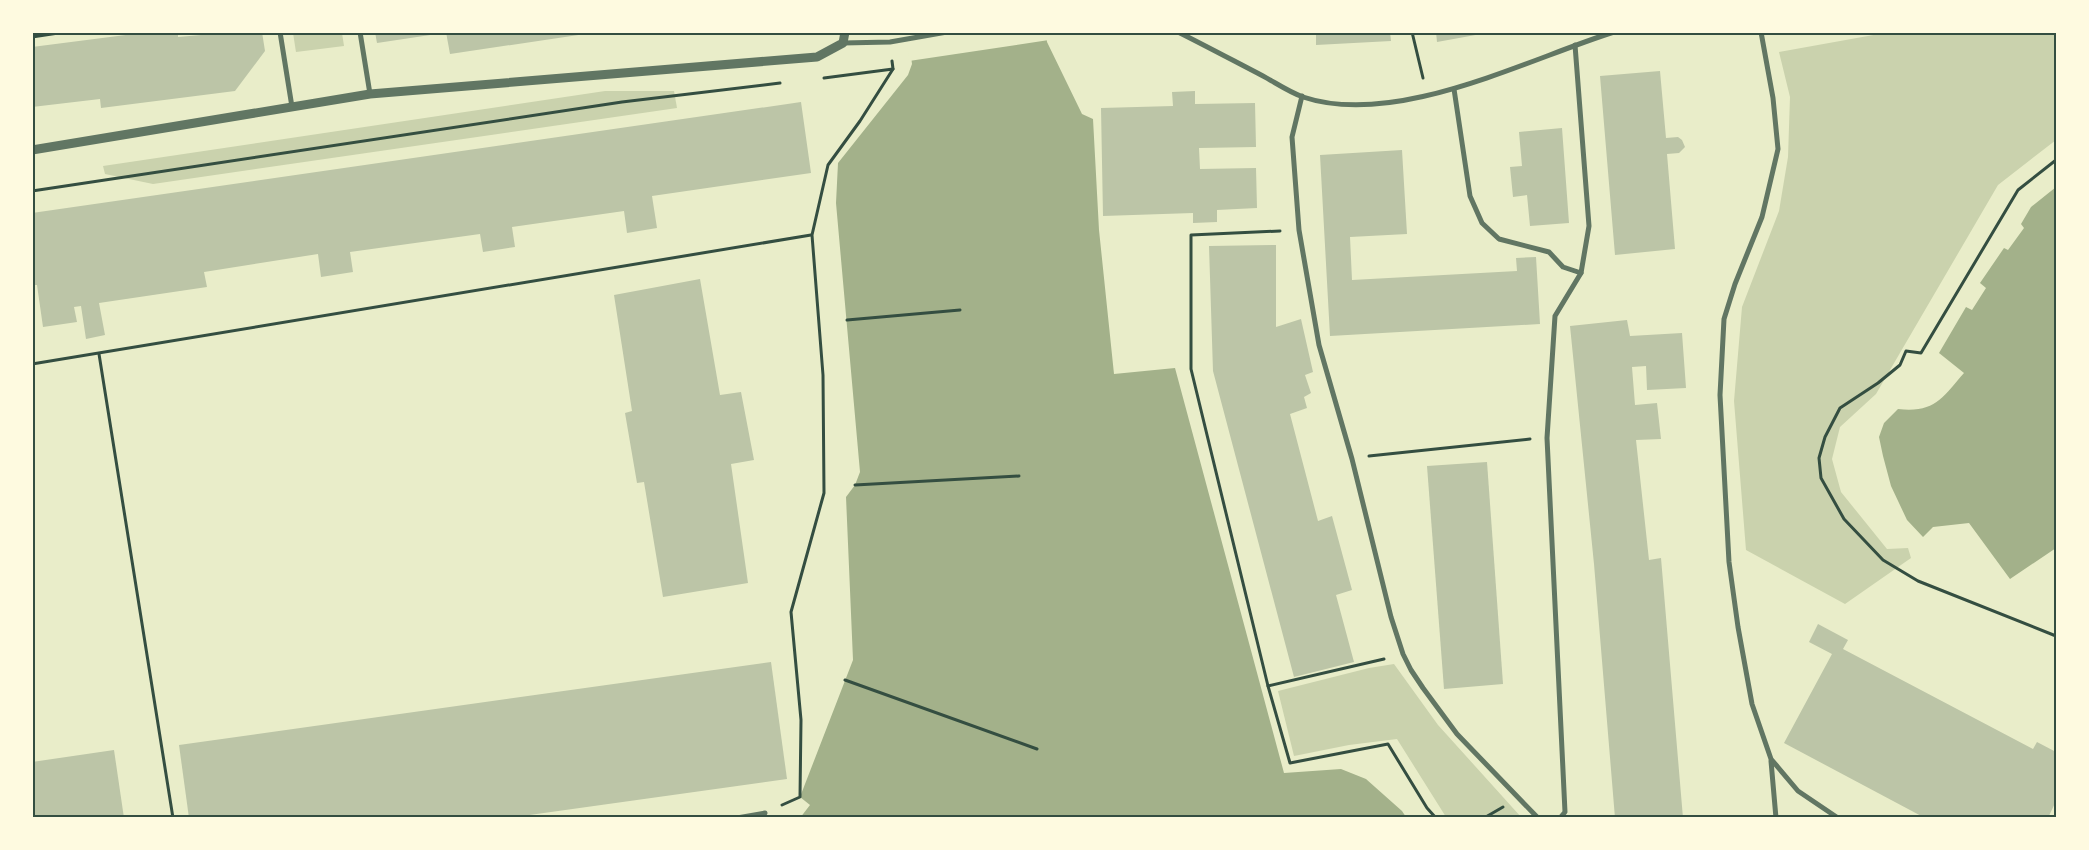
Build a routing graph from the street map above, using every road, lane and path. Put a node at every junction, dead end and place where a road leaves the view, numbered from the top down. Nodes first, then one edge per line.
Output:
1 (64, 32) edge
2 (280, 32) edge
3 (360, 32) edge
4 (846, 32) edge
5 (947, 32) edge
6 (1178, 32) edge
7 (1412, 32) edge
8 (1614, 32) edge
9 (1761, 32) edge
10 (32, 37) edge
11 (890, 42) junction
12 (844, 43) junction
13 (1575, 45) junction
14 (1420, 65) dead end
15 (893, 69) junction
16 (816, 79) dead end
17 (786, 82) dead end
18 (1454, 89) junction
19 (370, 94) junction
20 (1302, 96) junction
21 (292, 107) junction
22 (32, 150) edge
23 (2056, 160) edge
24 (32, 191) edge
25 (1299, 230) junction
26 (812, 235) junction
27 (1581, 272) junction
28 (960, 310) dead end
29 (847, 320) dead end
30 (99, 354) junction
31 (32, 364) edge
32 (1547, 438) junction
33 (1352, 459) junction
34 (1019, 476) dead end
35 (855, 485) dead end
36 (2056, 636) edge
37 (1404, 654) junction
38 (845, 680) dead end
39 (1268, 686) junction
40 (1037, 749) dead end
41 (1771, 759) junction
42 (765, 813) joint
43 (173, 818) edge
44 (737, 818) edge
45 (1436, 818) edge
46 (1538, 818) edge
47 (1560, 818) edge
48 (1776, 818) edge
49 (1838, 818) edge

1 - 10 path
2 - 21 street
3 - 19 street
4 - 12 street
5 - 11 street
6 - 20 street
7 - 14 path
8 - 13 street
9 - 41 street
11 - 12 street
11 - 15 path
12 - 19 street
13 - 18 street
13 - 27 street
15 - 16 path
15 - 26 path
17 - 24 path
18 - 20 street
18 - 27 street
19 - 21 street
20 - 25 street
21 - 22 street
23 - 36 path
25 - 33 street
25 - 39 path
26 - 30 path
26 - 42 path
27 - 32 street
28 - 29 path
30 - 31 path
30 - 43 path
32 - 33 path
32 - 47 street
33 - 37 street
34 - 35 path
37 - 39 path
37 - 46 street
38 - 40 path
39 - 45 path
41 - 48 street
41 - 49 street
42 - 44 street

